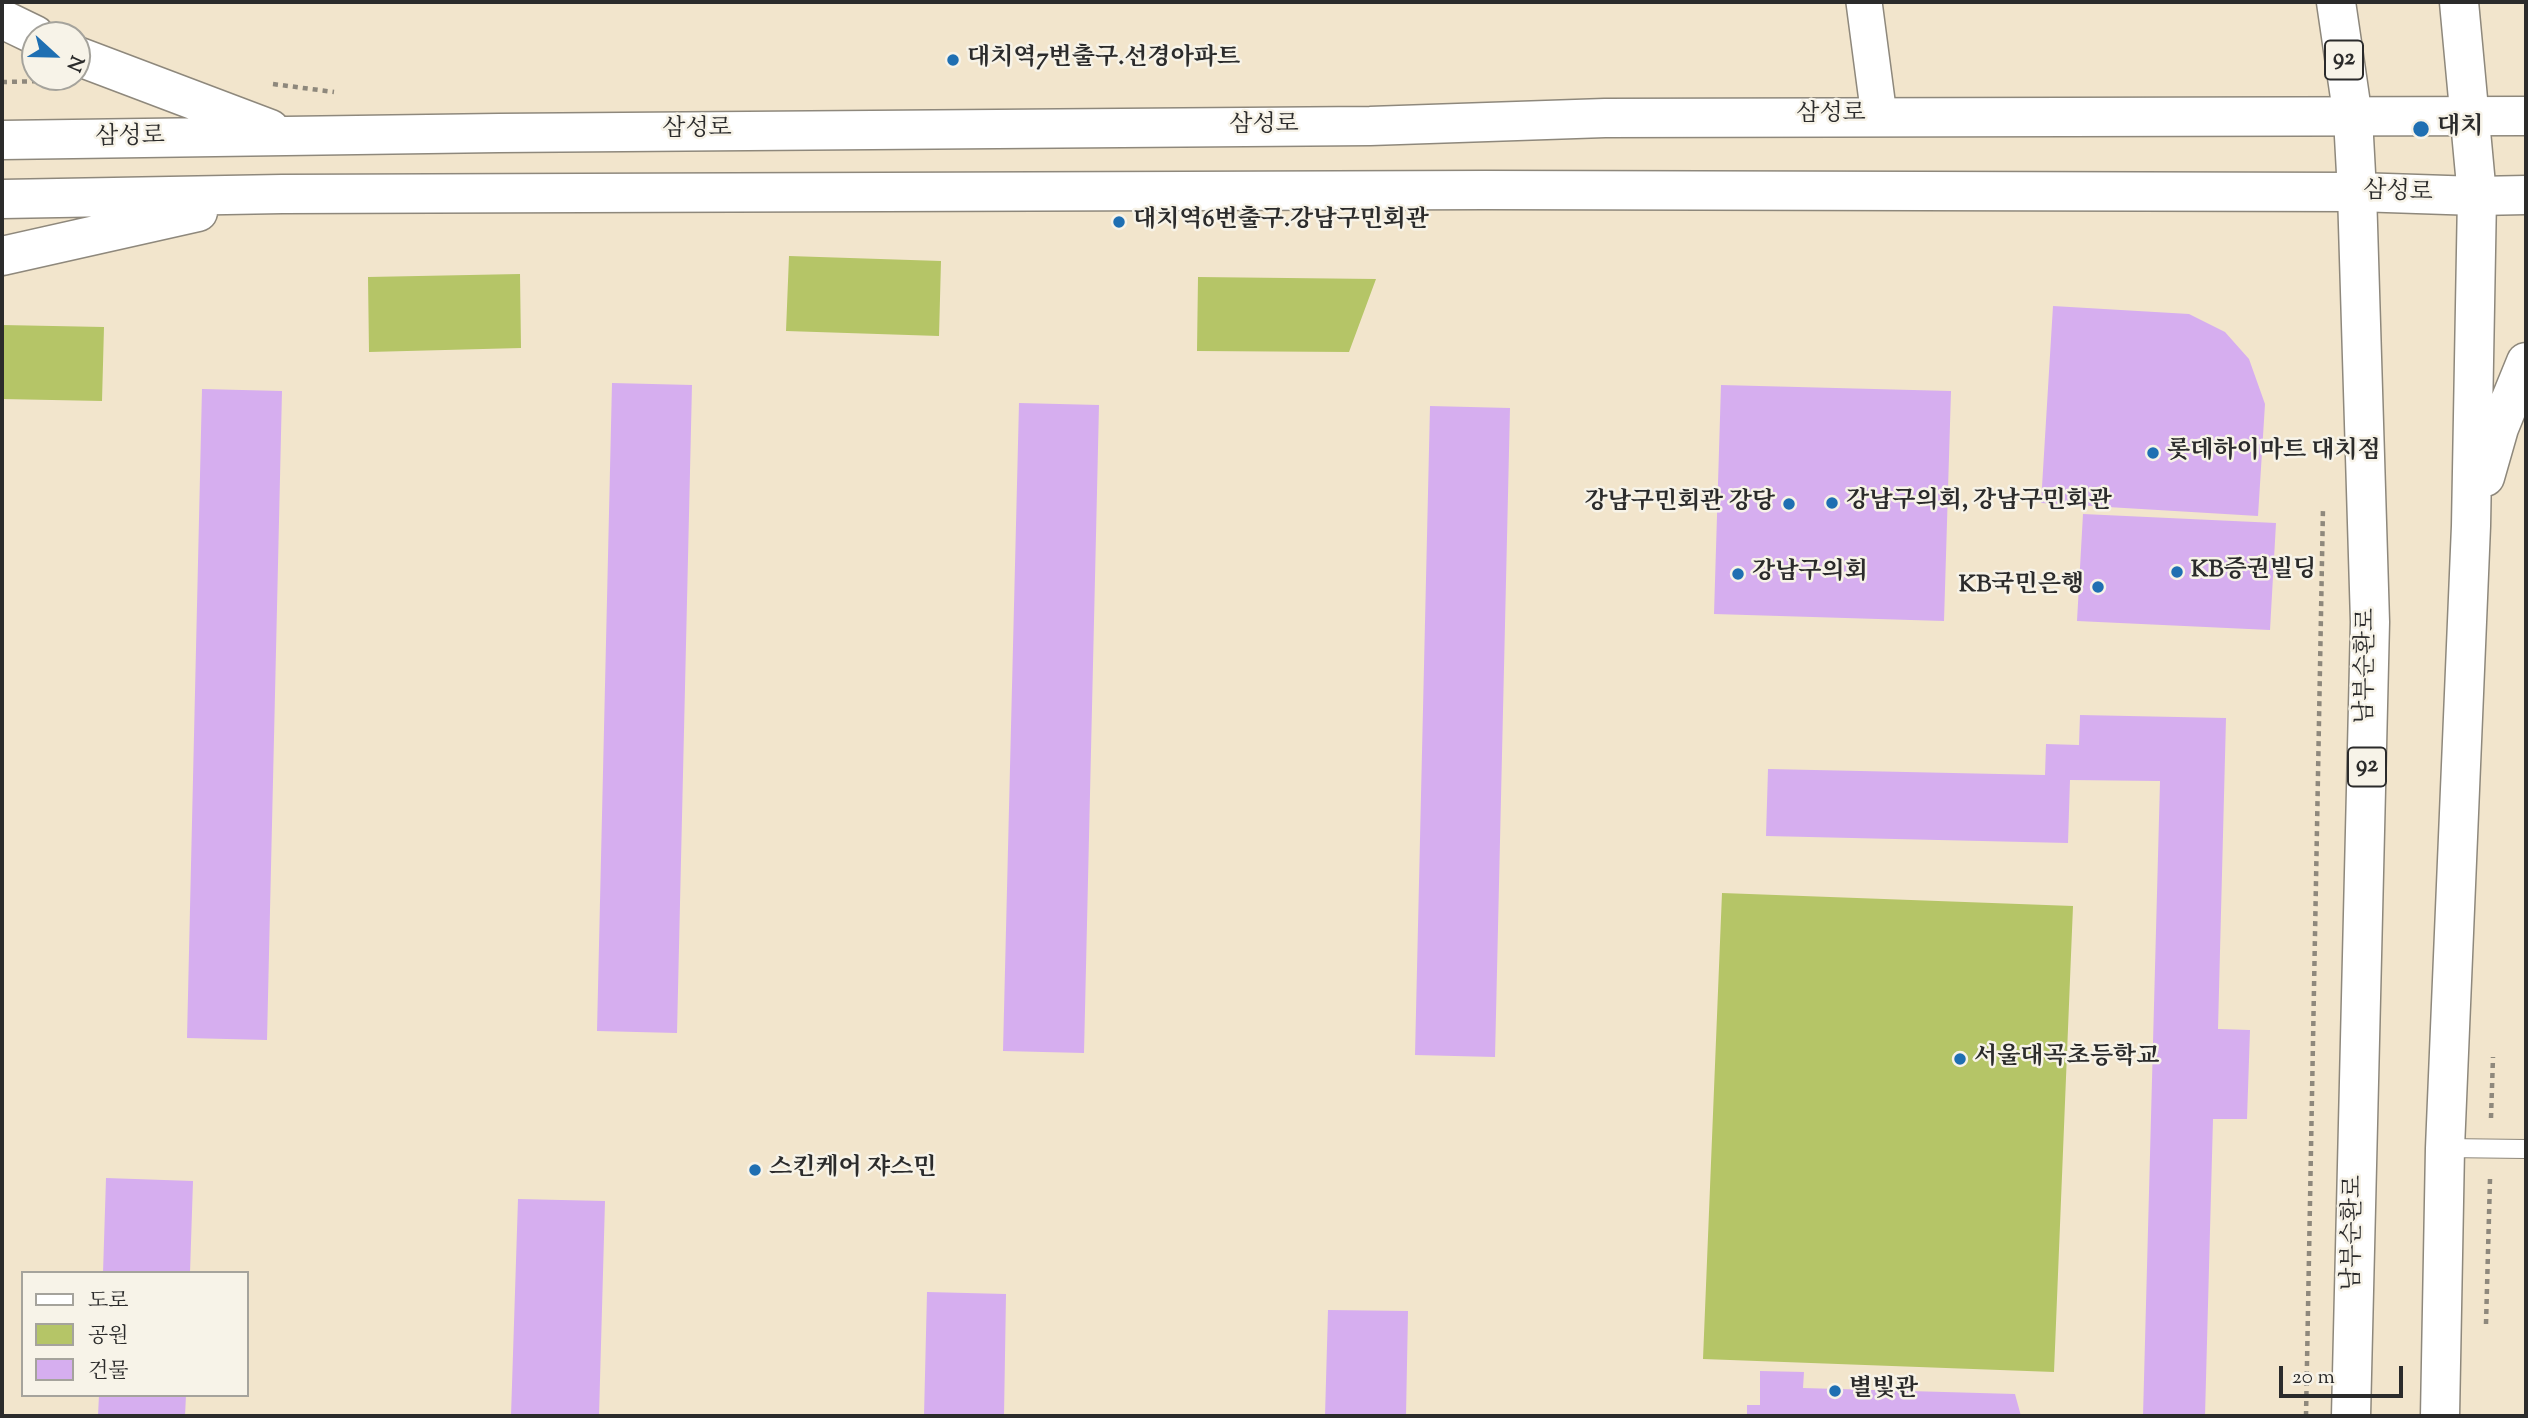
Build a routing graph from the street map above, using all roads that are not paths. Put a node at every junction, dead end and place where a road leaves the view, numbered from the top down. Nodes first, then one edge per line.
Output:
1 (1864, 2) edge
2 (2336, 2) edge
3 (2459, 2) edge
4 (2, 19) edge
5 (21, 28) edge
6 (91, 61) edge
7 (1879, 116) junction
8 (2526, 116) edge
9 (2470, 117) junction
10 (2353, 118) junction
11 (288, 136) junction
12 (2, 141) edge
13 (2357, 192) junction
14 (282, 194) junction
15 (2526, 195) edge
16 (2477, 196) junction
17 (2, 199) edge
18 (2, 256) edge
19 (2526, 362) edge
20 (2471, 526) junction
21 (2445, 1148) junction
22 (2526, 1149) edge
23 (2351, 1416) edge
24 (2440, 1416) edge

1 - 7 street
2 - 10 main road, 남부순환로 / 92
3 - 9 main road
4 - 5 main road
6 - 11 main road
7 - 10 main road, 삼성로
7 - 11 main road, 삼성로
8 - 9 main road, 삼성로
9 - 10 main road, 삼성로
9 - 16 main road
10 - 13 main road, 남부순환로 / 92
11 - 12 main road, 삼성로
13 - 14 main road, 삼성로
13 - 16 main road, 삼성로
13 - 23 main road, 남부순환로 / 92
14 - 17 main road, 삼성로
14 - 18 main road
15 - 16 main road, 삼성로
16 - 20 main road
19 - 20 main road
20 - 21 main road
21 - 22 lane
21 - 24 main road

